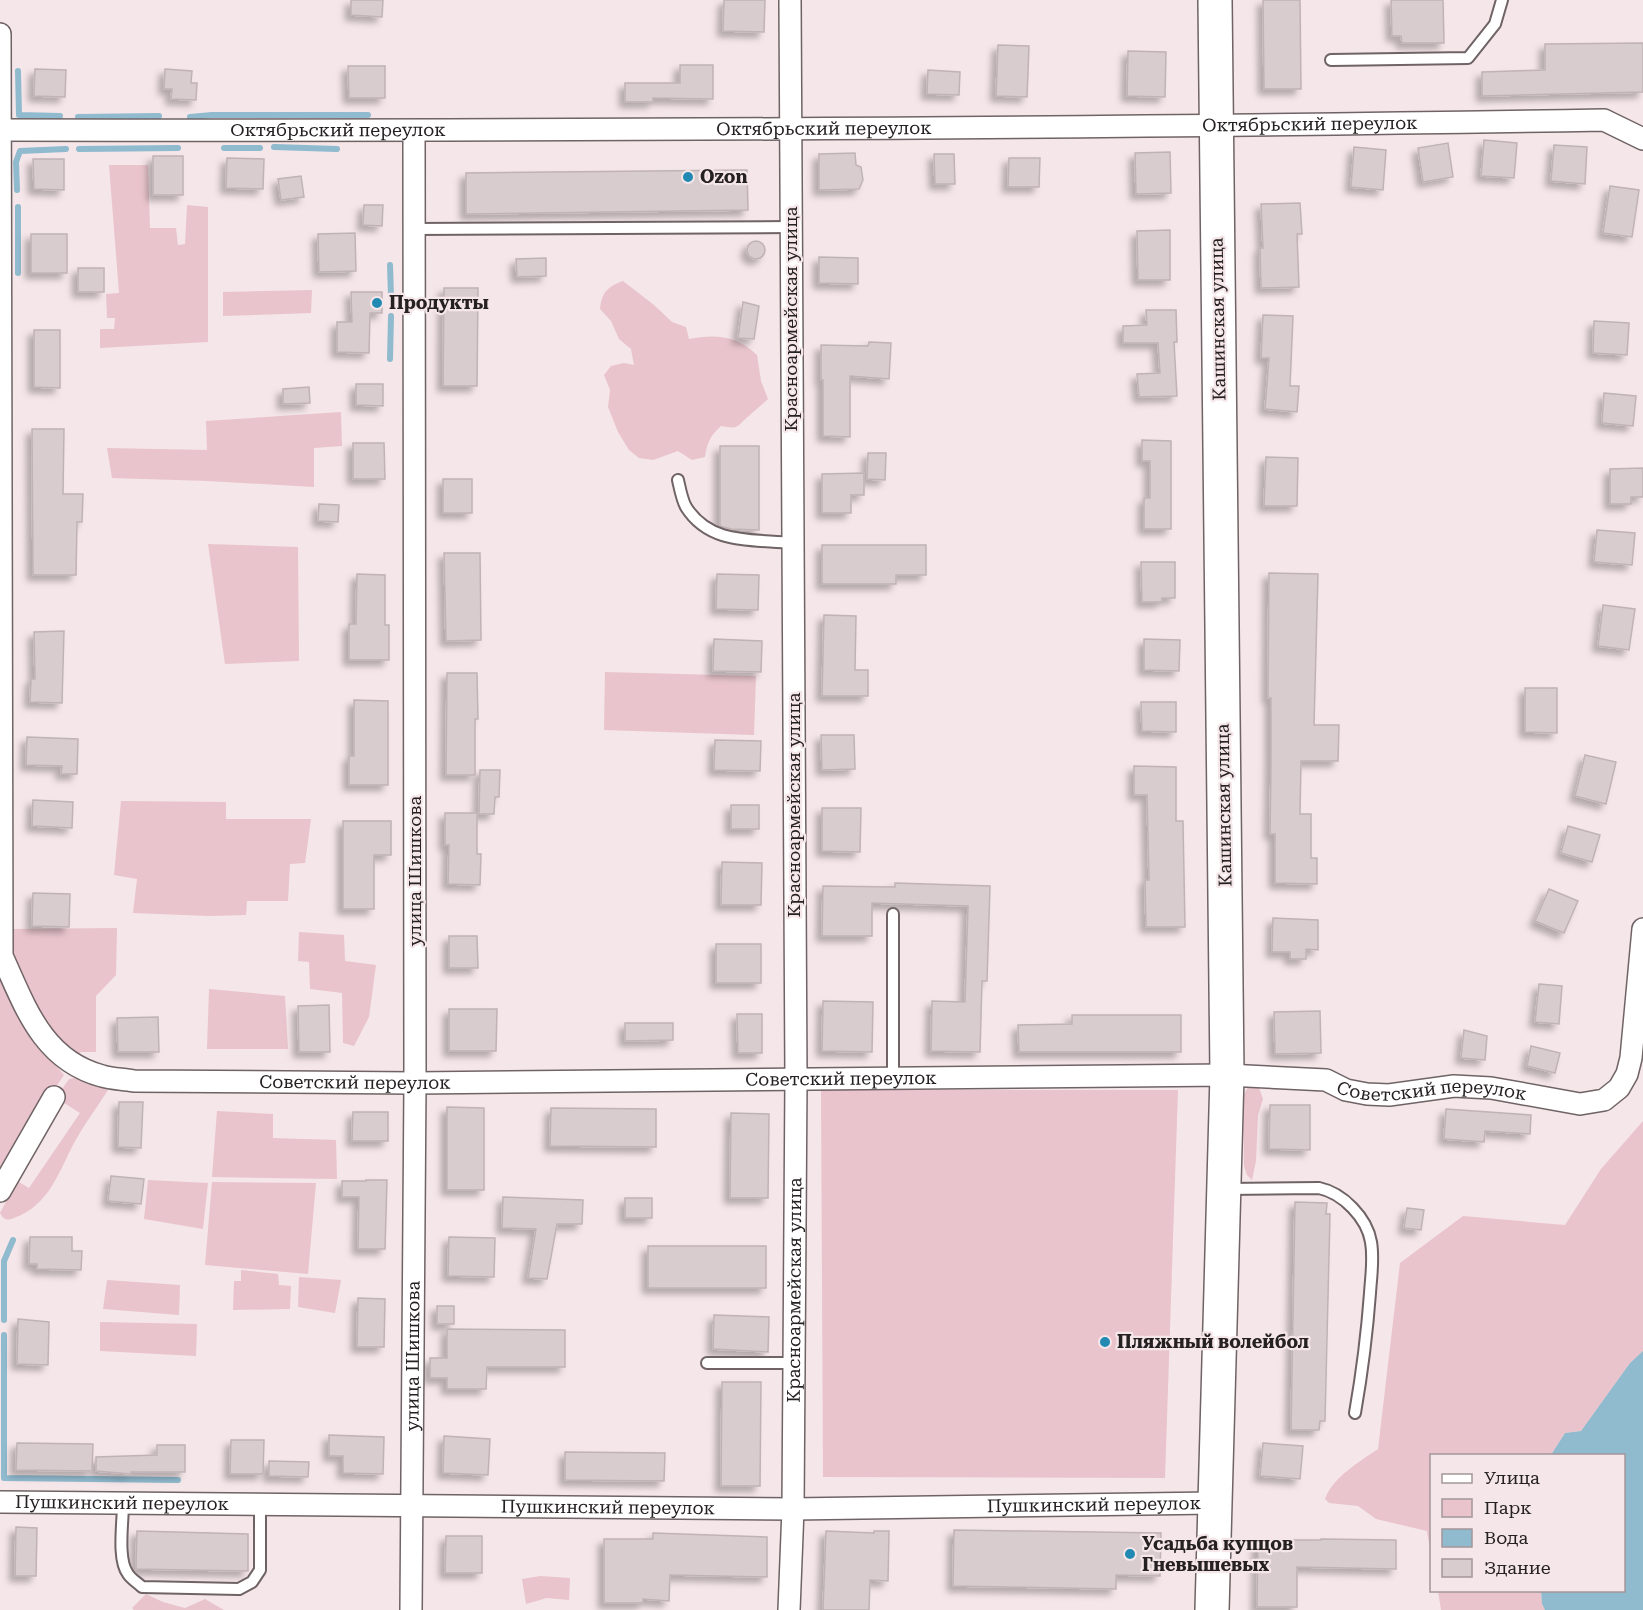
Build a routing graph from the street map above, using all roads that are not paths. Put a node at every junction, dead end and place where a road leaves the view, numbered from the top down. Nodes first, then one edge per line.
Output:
1 (790, 0) edge
2 (1215, 0) edge
3 (1502, 0) edge
4 (0, 34) edge
5 (1330, 60) dead end
6 (1216, 127) junction
7 (0, 130) edge
8 (790, 130) junction
9 (414, 131) junction
10 (1643, 139) edge
11 (790, 227) junction
12 (414, 229) junction
13 (678, 480) dead end
14 (792, 543) junction
15 (893, 914) dead end
16 (1643, 929) edge
17 (1, 956) edge
18 (1227, 1074) junction
19 (893, 1078) junction
20 (795, 1079) junction
21 (415, 1083) junction
22 (54, 1097) dead end
23 (1224, 1189) junction
24 (0, 1191) edge
25 (707, 1363) dead end
26 (793, 1364) junction
27 (1355, 1413) dead end
28 (0, 1502) edge
29 (1214, 1503) junction
30 (123, 1504) junction
31 (260, 1505) junction
32 (412, 1507) junction
33 (793, 1509) junction
34 (411, 1610) edge
35 (789, 1610) edge
36 (1212, 1610) edge

1 - 8 street, Красноармейская улица
2 - 6 main road, Кашинская улица
3 - 5 lane
4 - 7 street
6 - 8 street, Октябрьский переулок
6 - 10 street, Октябрьский переулок
6 - 18 main road, Кашинская улица
7 - 9 street, Октябрьский переулок
7 - 17 street
8 - 9 street, Октябрьский переулок
8 - 11 street, Красноармейская улица
9 - 12 street, улица Шишкова
11 - 12 lane
11 - 14 street, Красноармейская улица
12 - 21 street, улица Шишкова
13 - 14 lane
14 - 20 street, Красноармейская улица
15 - 19 lane
16 - 18 street, Советский переулок
17 - 21 street, Советский переулок
18 - 19 street, Советский переулок
18 - 23 main road, Кашинская улица
19 - 20 street, Советский переулок
20 - 21 street, Советский переулок
20 - 26 street, Красноармейская улица
21 - 32 street, улица Шишкова
22 - 24 street
23 - 27 lane
23 - 29 main road, Кашинская улица
25 - 26 lane
26 - 33 street, Красноармейская улица
28 - 30 street, Пушкинский переулок
29 - 33 street, Пушкинский переулок
29 - 36 main road, Кашинская улица
30 - 31 street, Пушкинский переулок
30 - 31 lane
31 - 32 street, Пушкинский переулок
32 - 33 street, Пушкинский переулок
32 - 34 street, улица Шишкова
33 - 35 street, Красноармейская улица

